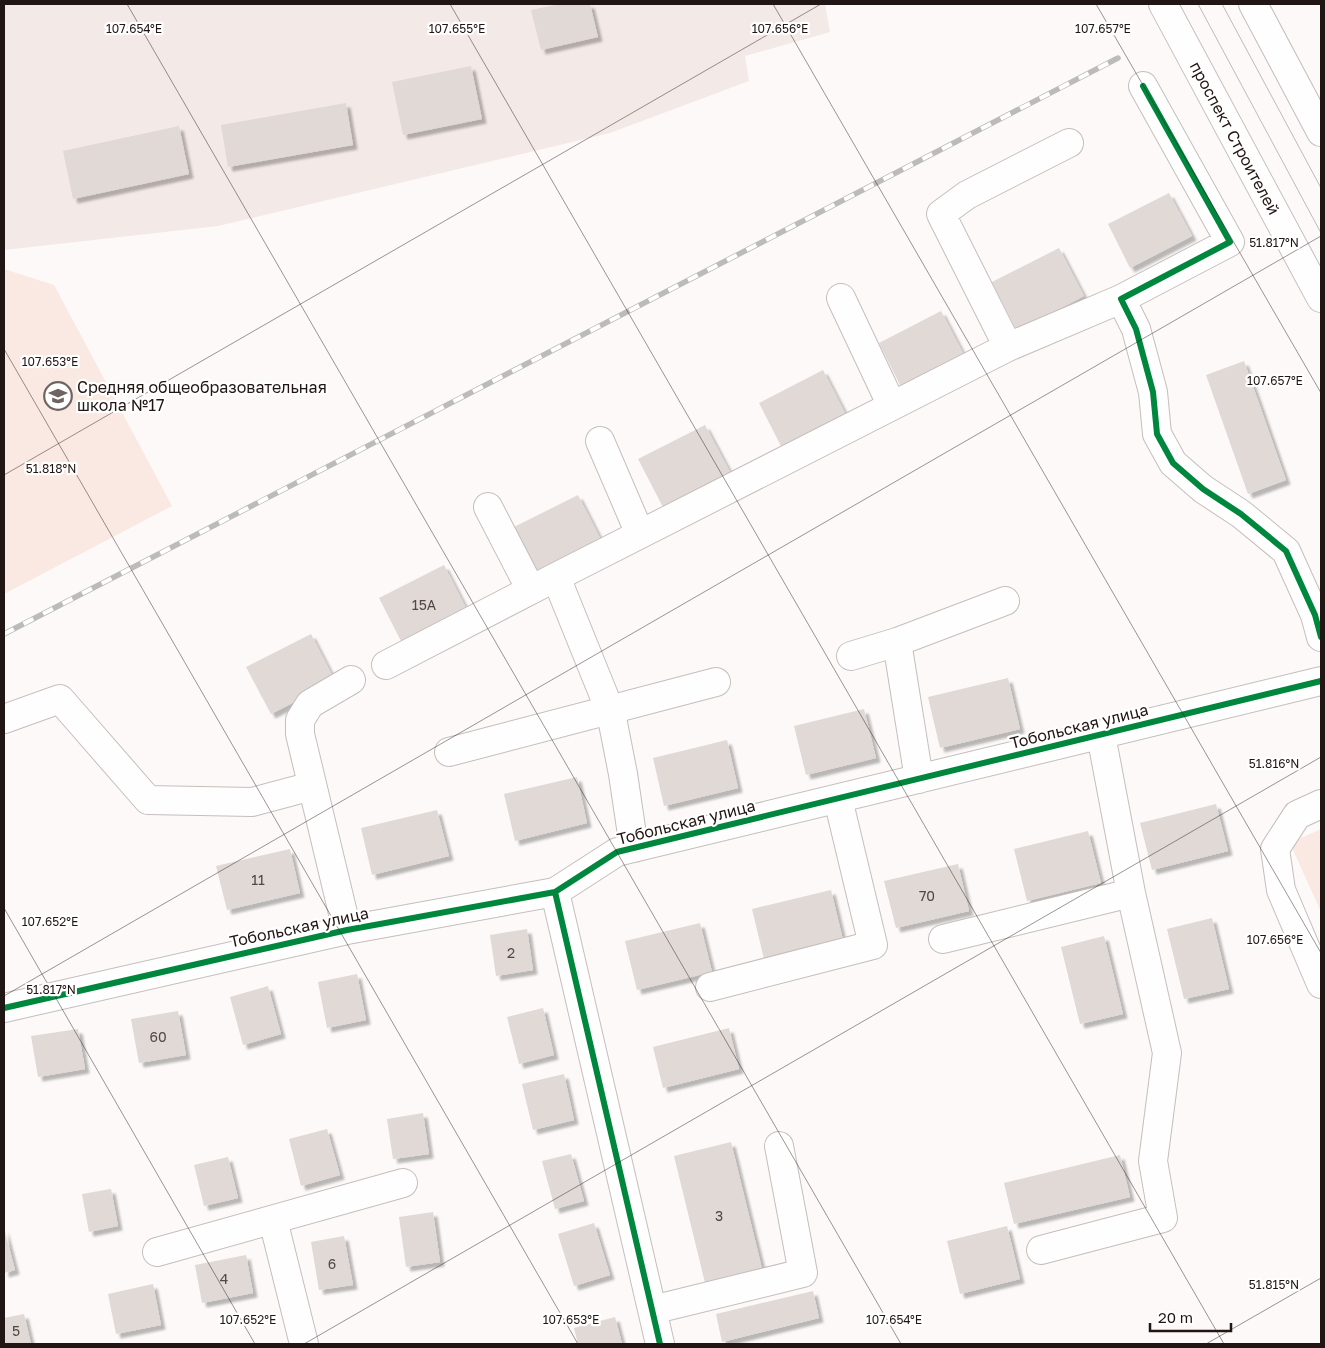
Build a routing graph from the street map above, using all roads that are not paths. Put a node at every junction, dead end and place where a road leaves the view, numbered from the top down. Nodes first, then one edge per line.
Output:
1 (1163, 4) edge
2 (1252, 4) edge
3 (1143, 86) dead end
4 (1321, 132) edge
5 (1069, 143) dead end
6 (840, 298) dead end
7 (1321, 298) edge
8 (1121, 299) junction
9 (1008, 347) junction
10 (892, 406) junction
11 (600, 441) dead end
12 (488, 507) dead end
13 (640, 534) junction
14 (556, 577) junction
15 (531, 590) junction
16 (1005, 601) dead end
17 (1321, 637) edge
18 (897, 642) junction
19 (851, 656) dead end
20 (386, 665) dead end
21 (351, 680) dead end
22 (1321, 681) edge
23 (716, 682) dead end
24 (4, 719) edge
25 (1101, 735) junction
26 (449, 752) dead end
27 (920, 779) junction
28 (312, 786) junction
29 (838, 798) junction
30 (1321, 804) edge
31 (634, 848) junction
32 (555, 892) junction
33 (1131, 893) junction
34 (348, 930) junction
35 (943, 939) dead end
36 (1321, 984) edge
37 (710, 987) dead end
38 (4, 1008) edge
39 (779, 1146) dead end
40 (403, 1183) dead end
41 (273, 1220) junction
42 (1041, 1250) dead end
43 (157, 1252) dead end
44 (652, 1310) junction
45 (304, 1344) edge
46 (660, 1344) edge

1 - 7 street, проспект Строителей
2 - 4 street
3 - 8 street
5 - 9 street
6 - 10 street
8 - 9 street
8 - 17 street
9 - 10 street
10 - 13 street
11 - 13 street
12 - 15 street
13 - 14 street
14 - 15 street
14 - 31 street
15 - 20 street
16 - 18 street
18 - 19 street
18 - 27 street
21 - 28 street
22 - 25 street, Тобольская улица
23 - 26 street
24 - 28 street
25 - 27 street, Тобольская улица
25 - 33 street
27 - 29 street, Тобольская улица
28 - 34 street
29 - 31 street, Тобольская улица
29 - 37 street
30 - 36 street
31 - 32 street, Тобольская улица
32 - 34 street, Тобольская улица
32 - 44 street
33 - 35 street
33 - 42 street
34 - 38 street, Тобольская улица
39 - 44 street
40 - 41 street
41 - 43 street
41 - 45 street
44 - 46 street

